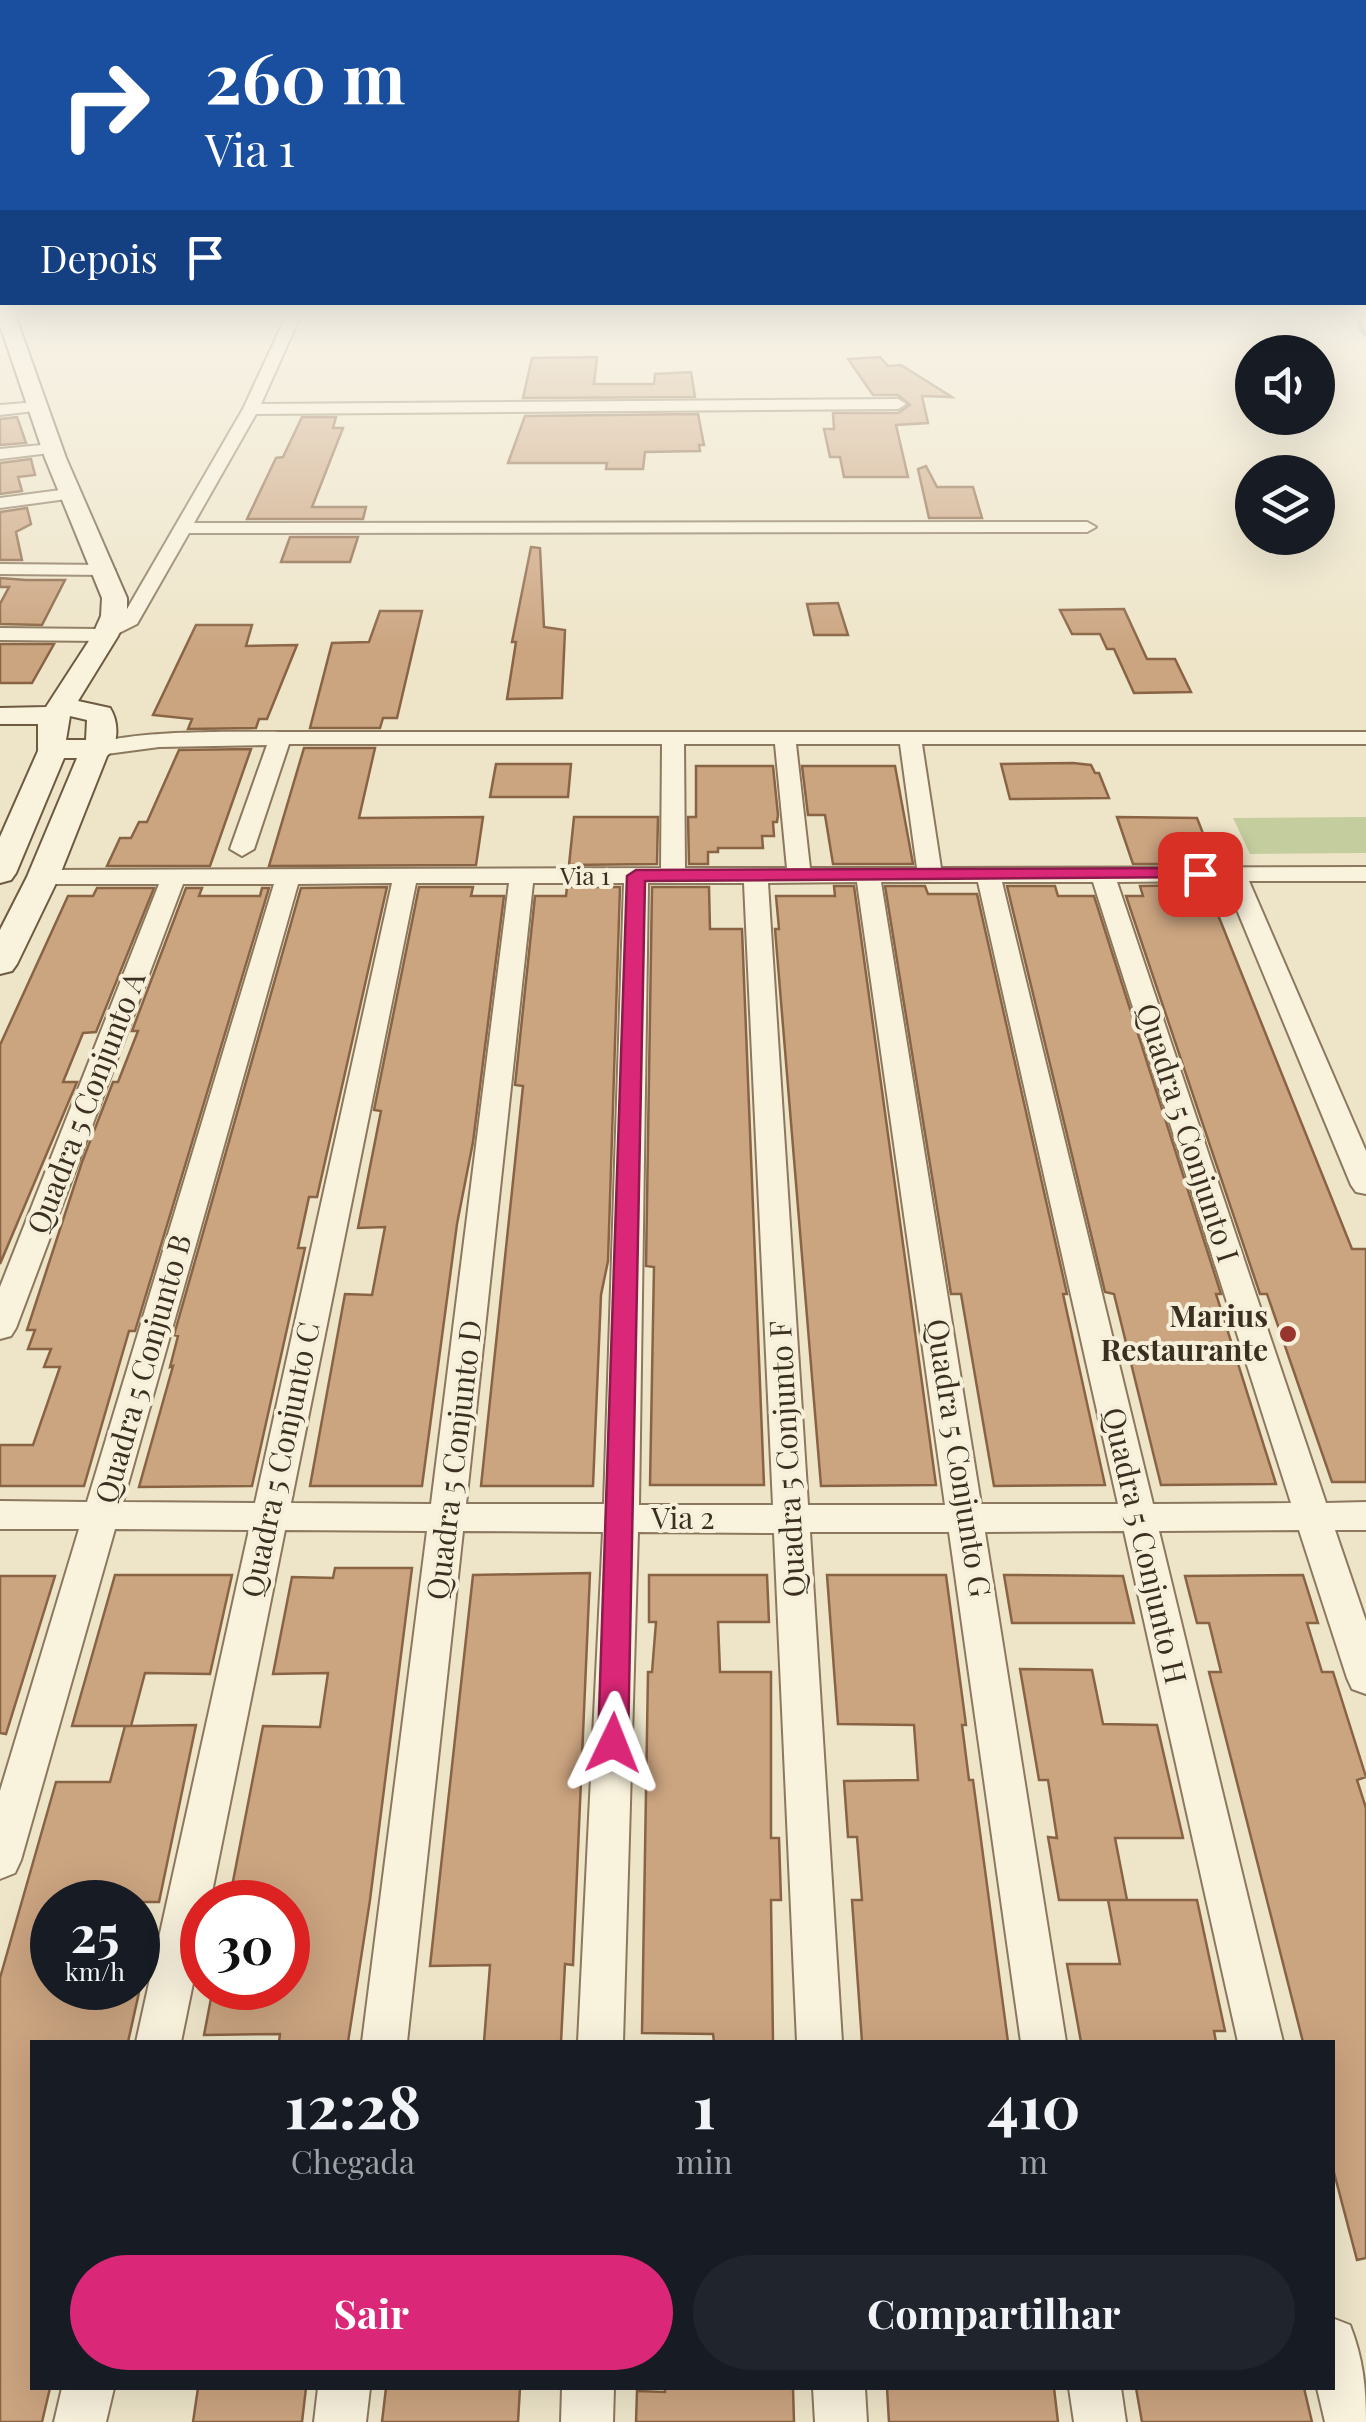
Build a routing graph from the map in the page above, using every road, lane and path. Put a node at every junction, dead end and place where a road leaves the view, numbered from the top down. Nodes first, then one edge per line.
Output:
1 (44, 425) edge
2 (242, 425) edge
3 (52, 448) junction
4 (0, 454) edge
5 (68, 494) junction
6 (0, 503) edge
7 (1086, 527) dead end
8 (184, 528) junction
9 (0, 570) edge
10 (106, 570) junction
11 (0, 634) edge
12 (99, 642) junction
13 (56, 712) junction
14 (0, 716) edge
15 (99, 736) junction
16 (280, 738) junction
17 (673, 738) junction
18 (785, 738) junction
19 (910, 738) junction
20 (1365, 739) edge
21 (0, 742) edge
22 (52, 748) junction
23 (242, 849) dead end
24 (0, 873) edge
25 (756, 874) junction
26 (800, 874) junction
27 (868, 874) junction
28 (930, 874) junction
29 (988, 874) junction
30 (1102, 874) junction
31 (1233, 874) junction
32 (1366, 874) edge
33 (673, 875) junction
34 (522, 876) junction
35 (636, 876) junction
36 (43, 877) junction
37 (173, 878) junction
38 (288, 878) junction
39 (406, 878) junction
40 (0, 964) edge
41 (1366, 1184) edge
42 (0, 1328) edge
43 (101, 1514) junction
44 (0, 1515) edge
45 (269, 1516) junction
46 (1314, 1516) junction
47 (1366, 1516) edge
48 (448, 1517) junction
49 (1137, 1517) junction
50 (621, 1518) junction
51 (968, 1518) junction
52 (791, 1519) junction
53 (1366, 1678) edge
54 (0, 1860) edge
55 (159, 2040) edge
56 (385, 2040) edge
57 (601, 2040) edge
58 (820, 2040) edge
59 (1044, 2040) edge
60 (1262, 2040) edge
61 (1335, 2355) edge
62 (88, 2390) edge
63 (344, 2390) edge
64 (588, 2390) edge
65 (839, 2390) edge
66 (1095, 2390) edge
67 (80, 2422) edge
68 (340, 2422) edge
69 (587, 2422) edge
70 (841, 2422) edge
71 (1100, 2422) edge
72 (1351, 2422) edge

1 - 3 street
2 - 8 street
3 - 4 street
3 - 5 street
5 - 6 street
5 - 10 street
7 - 8 street
8 - 12 street
9 - 10 street
10 - 12 street
11 - 12 street
12 - 13 street
12 - 15 street
13 - 14 street
13 - 15 street
13 - 22 street
15 - 16 street
15 - 22 street
15 - 36 street
16 - 17 street
16 - 23 street
17 - 18 street
17 - 33 street
18 - 19 street
18 - 26 street
19 - 20 street
19 - 28 street
21 - 22 street
22 - 24 street
25 - 26 street, Via 1
25 - 33 street, Via 1
25 - 52 street, Quadra 5 Conjunto F
26 - 27 street, Via 1
27 - 28 street, Via 1
27 - 51 street, Quadra 5 Conjunto G
28 - 29 street, Via 1
29 - 30 street, Via 1
29 - 49 street, Quadra 5 Conjunto H
30 - 31 street, Via 1
30 - 46 street, Quadra 5 Conjunto I
31 - 32 street, Via 1
31 - 41 street
33 - 35 street, Via 1
34 - 35 street, Via 1
34 - 39 street, Via 1
34 - 48 street, Quadra 5 Conjunto D
35 - 50 street
36 - 37 street, Via 1
36 - 40 street
37 - 38 street, Via 1
37 - 42 street, Quadra 5 Conjunto A
38 - 39 street, Via 1
38 - 43 street, Quadra 5 Conjunto B
39 - 45 street, Quadra 5 Conjunto C
43 - 44 street, Via 2
43 - 45 street, Via 2
43 - 54 street, Quadra 5 Conjunto B
45 - 48 street, Via 2
45 - 55 street, Quadra 5 Conjunto C
46 - 47 street, Via 2
46 - 49 street, Via 2
46 - 53 street, Quadra 5 Conjunto I
48 - 50 street, Via 2
48 - 56 street, Quadra 5 Conjunto D
49 - 51 street, Via 2
49 - 60 street, Quadra 5 Conjunto H
50 - 52 street, Via 2
50 - 57 street
51 - 52 street, Via 2
51 - 59 street, Quadra 5 Conjunto G
52 - 58 street, Quadra 5 Conjunto F
61 - 72 street
62 - 67 street
63 - 68 street
64 - 69 street
65 - 70 street
66 - 71 street

